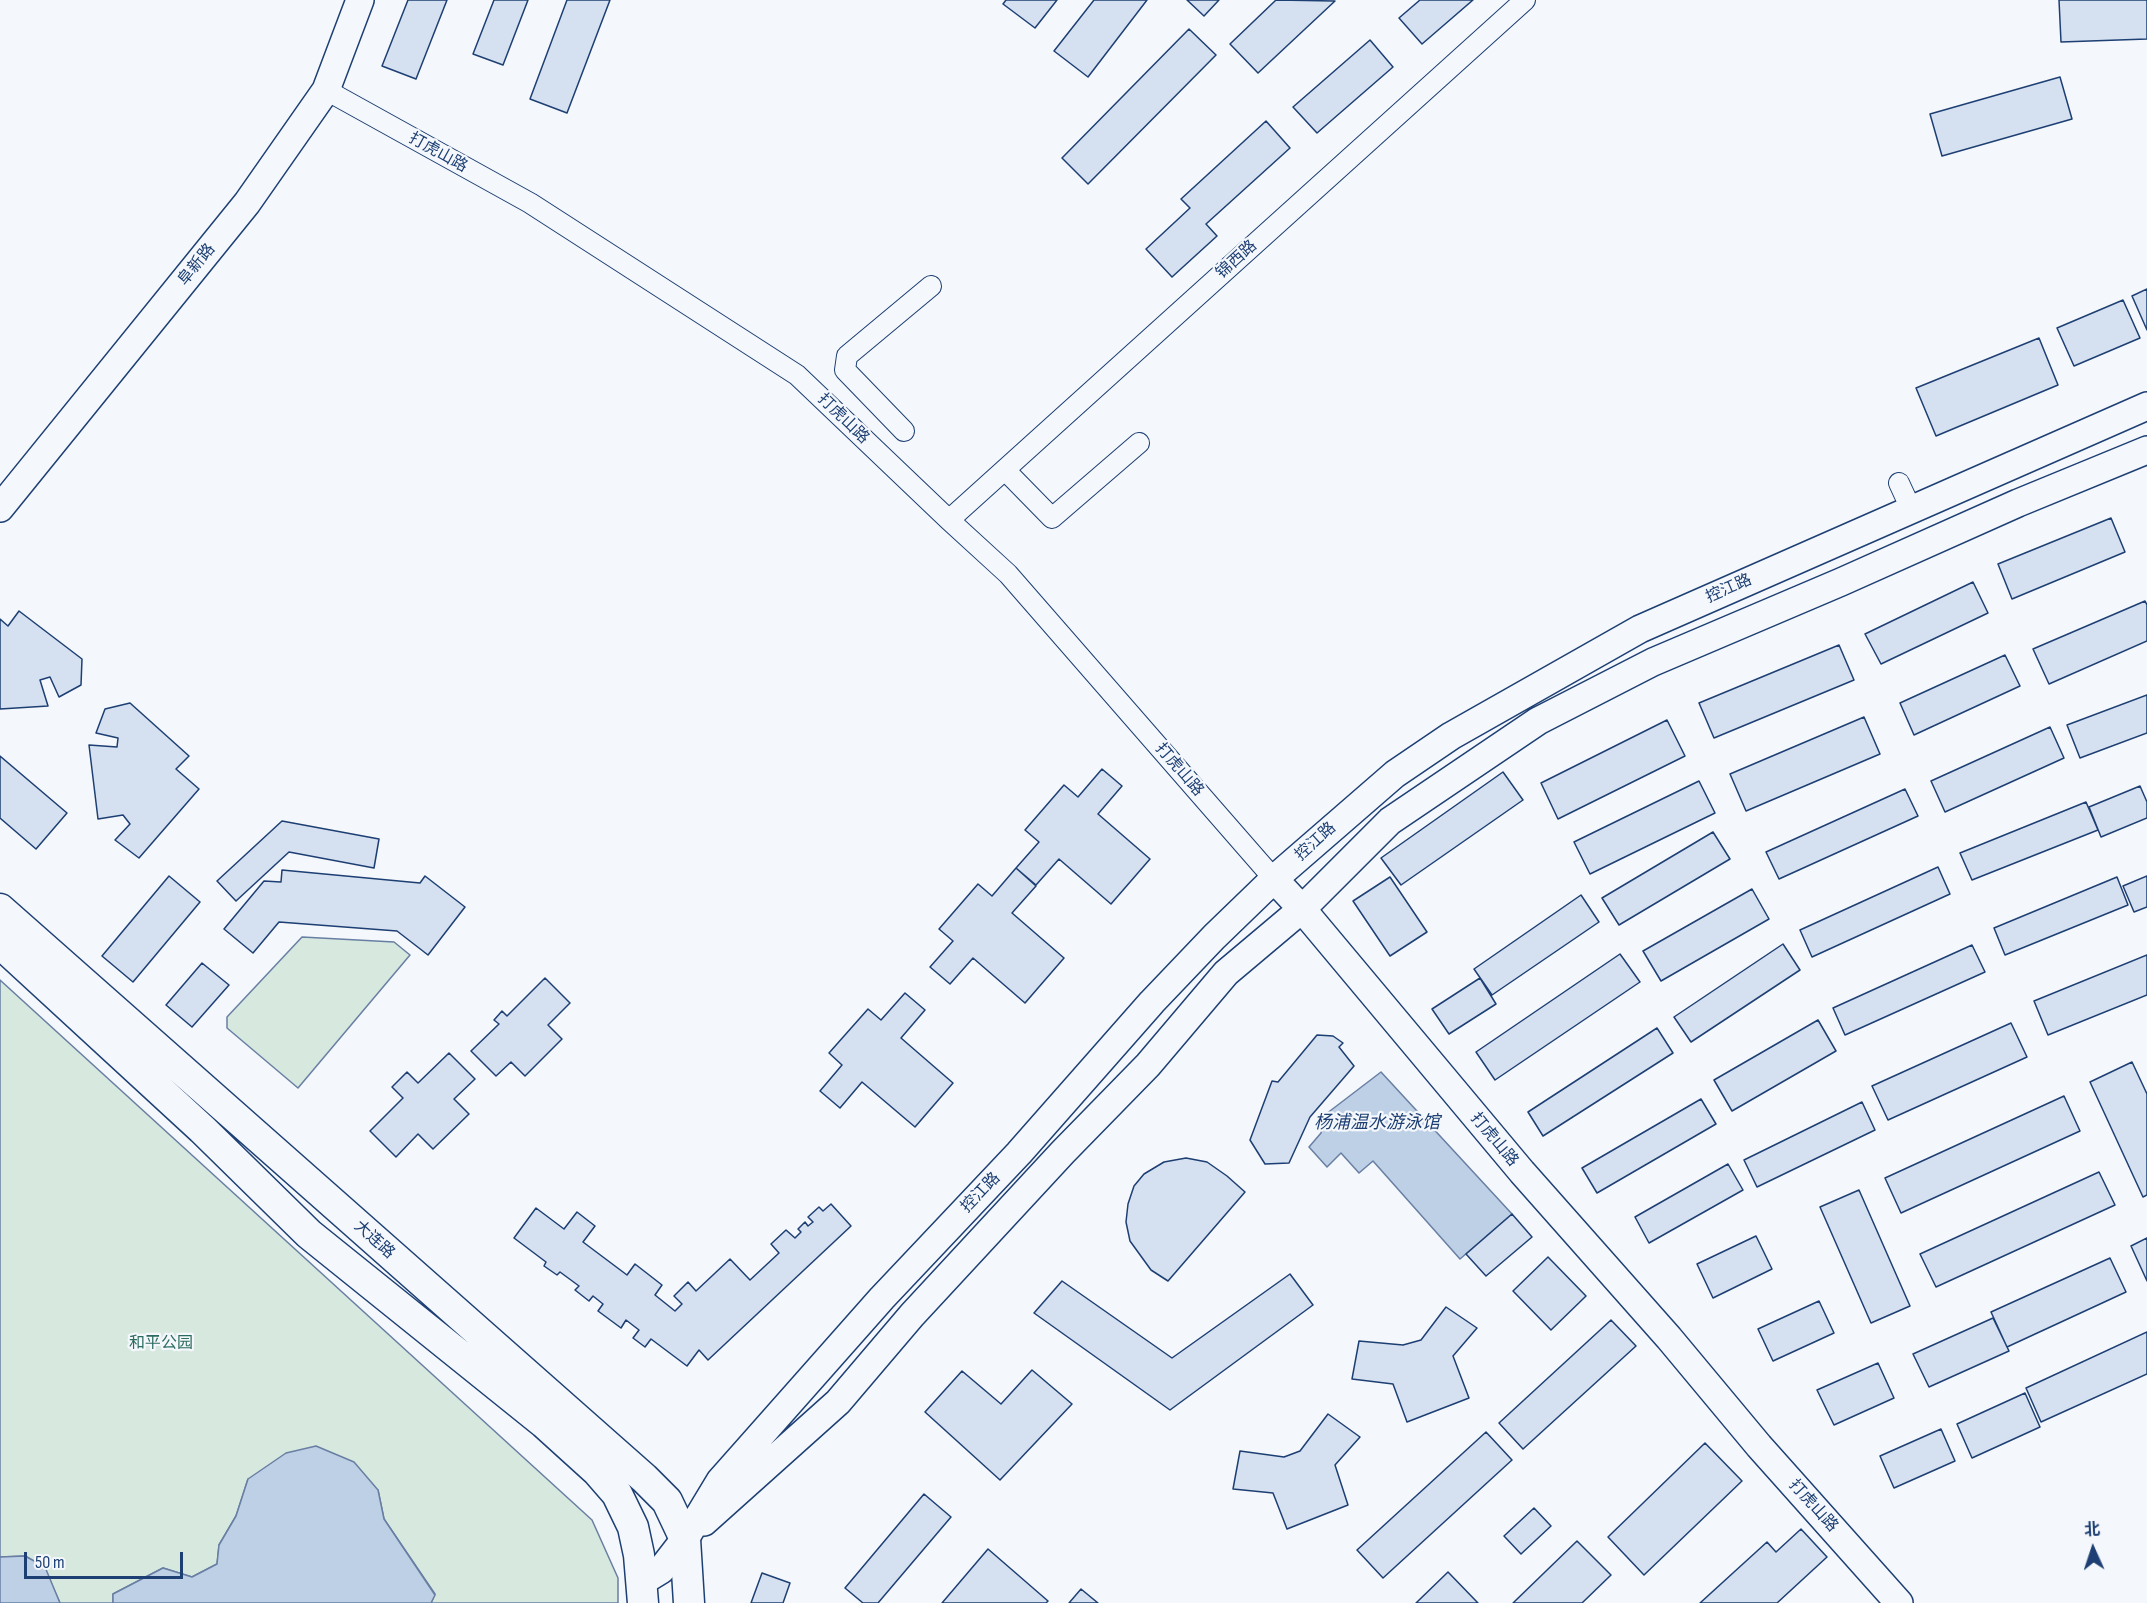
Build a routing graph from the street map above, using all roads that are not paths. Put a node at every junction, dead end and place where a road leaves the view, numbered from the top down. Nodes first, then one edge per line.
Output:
1 (360, 0) edge
2 (1525, 0) edge
3 (326, 90) junction
4 (931, 286) dead end
5 (2147, 406) edge
6 (904, 432) dead end
7 (1139, 443) dead end
8 (2147, 450) edge
9 (1005, 470) junction
10 (1899, 483) dead end
11 (0, 508) edge
12 (1911, 509) junction
13 (949, 520) junction
14 (1274, 879) junction
15 (0, 909) edge
16 (1302, 909) junction
17 (0, 943) edge
18 (685, 1539) junction
19 (643, 1592) edge
20 (689, 1603) edge
21 (1899, 1603) edge

1 - 3 main road, 阜新路
2 - 9 street, 锦西路
3 - 11 main road, 阜新路
3 - 13 street, 打虎山路
4 - 6 street
5 - 12 main road, 控江路
7 - 9 street
8 - 16 main road, 控江路
9 - 13 street, 锦西路
10 - 12 street
12 - 14 main road, 控江路
13 - 14 street, 打虎山路
14 - 16 main road, 打虎山路
14 - 18 main road, 控江路
15 - 18 main road, 大连路
16 - 18 main road, 控江路
16 - 21 main road, 打虎山路
17 - 19 main road
18 - 19 main road, 控江路
18 - 20 main road, 大连路

